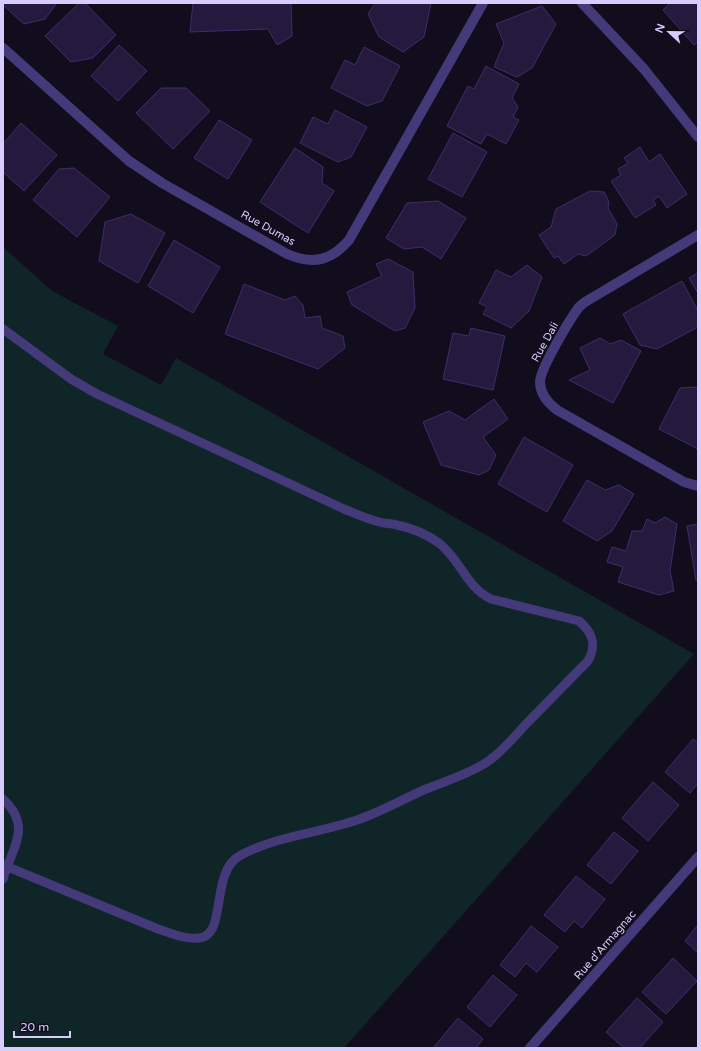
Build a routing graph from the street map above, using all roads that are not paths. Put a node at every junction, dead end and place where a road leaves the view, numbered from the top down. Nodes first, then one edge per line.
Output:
1 (483, 3) edge
2 (582, 3) edge
3 (3, 48) edge
4 (698, 137) edge
5 (698, 236) edge
6 (3, 329) edge
7 (698, 486) edge
8 (3, 799) edge
9 (698, 857) edge
10 (5, 866) edge
11 (3, 880) edge
12 (530, 1048) edge

1 - 3 street, Rue Dumas
2 - 4 street
5 - 7 street, Rue Dali
6 - 10 lane
8 - 10 lane
9 - 12 street, Rue d'Armagnac
10 - 11 lane

